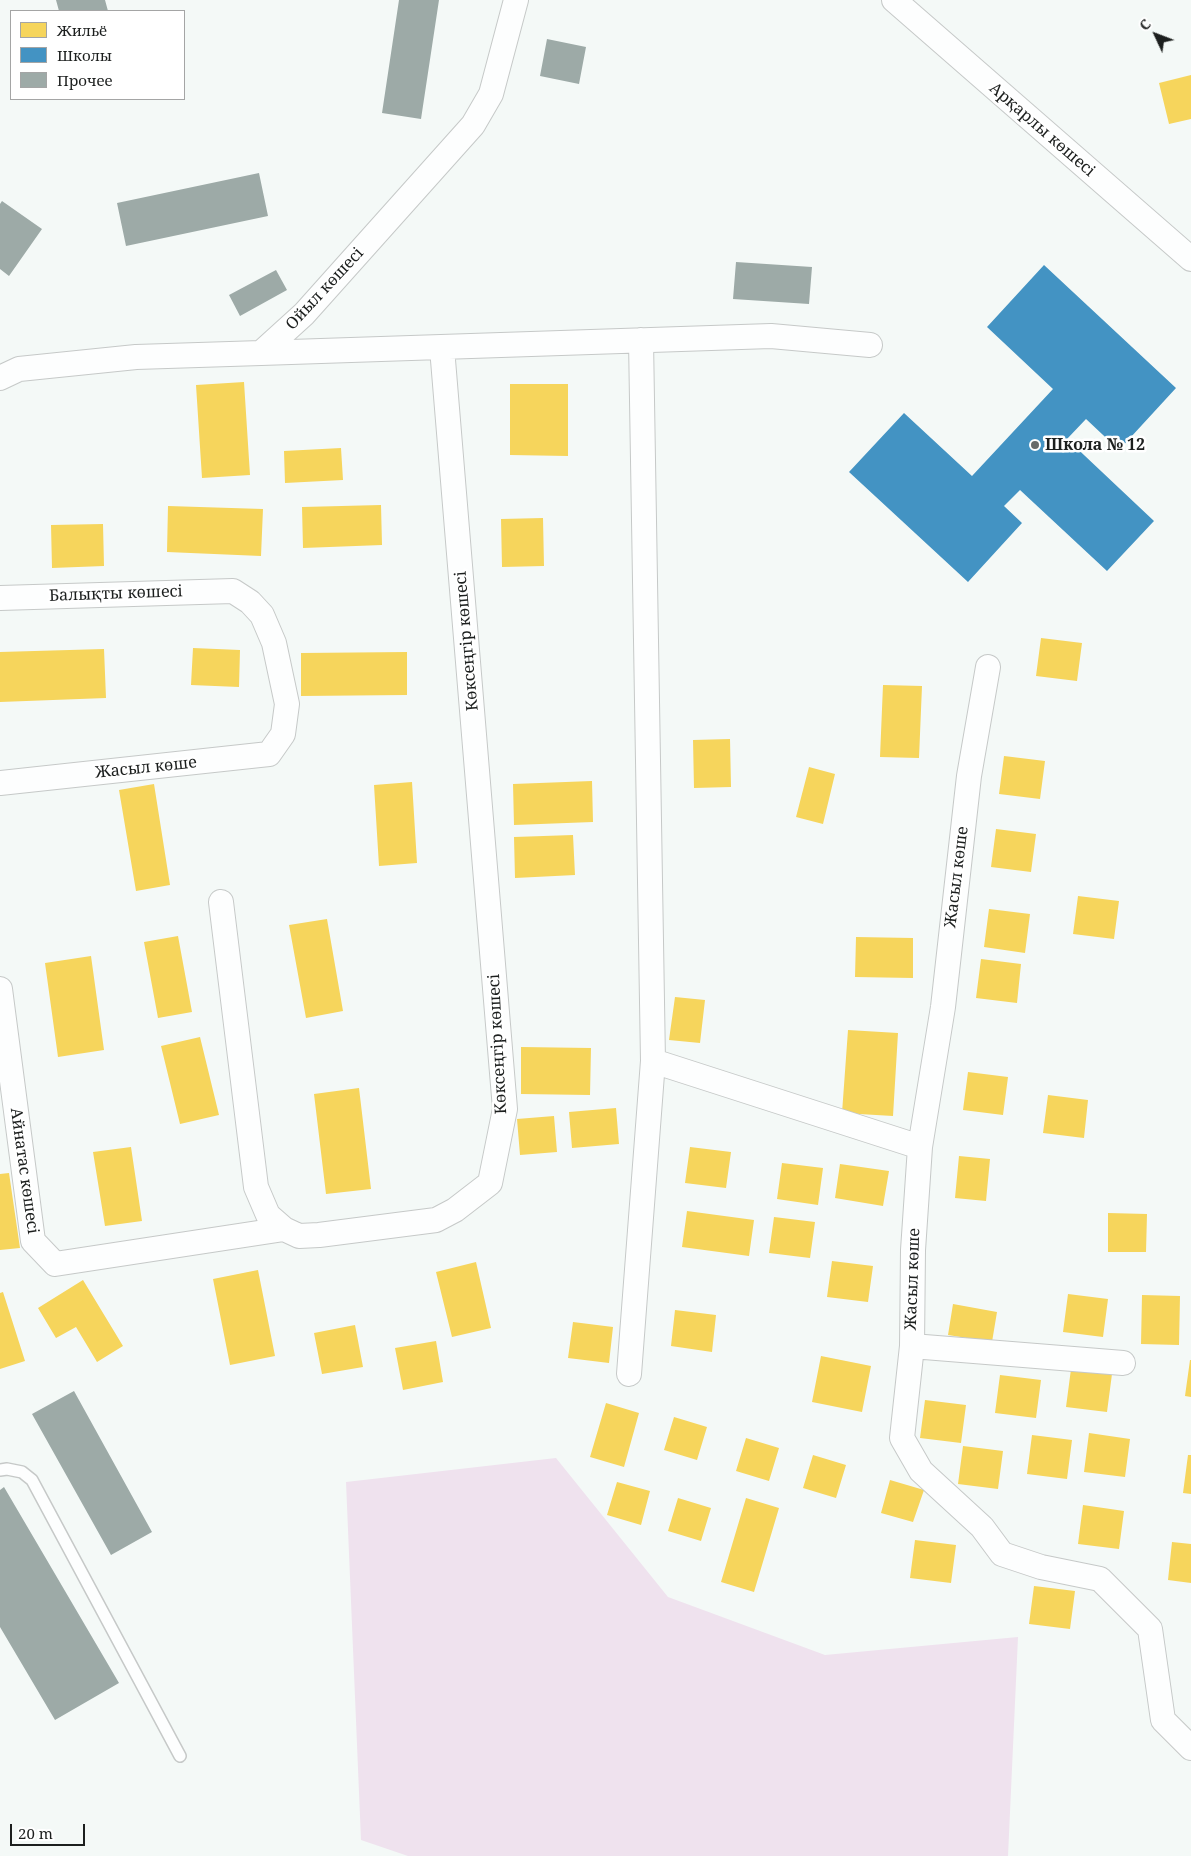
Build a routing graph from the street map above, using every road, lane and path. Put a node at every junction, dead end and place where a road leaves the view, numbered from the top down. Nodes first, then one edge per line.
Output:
1 (516, 0) edge
2 (894, 0) edge
3 (1191, 259) edge
4 (641, 340) junction
5 (870, 345) dead end
6 (442, 348) junction
7 (262, 353) junction
8 (0, 378) edge
9 (0, 598) edge
10 (988, 667) dead end
11 (282, 734) joint
12 (0, 783) edge
13 (221, 902) dead end
14 (0, 989) edge
15 (653, 1061) junction
16 (920, 1147) junction
17 (284, 1229) junction
18 (912, 1346) junction
19 (1123, 1363) dead end
20 (629, 1374) dead end
21 (0, 1470) edge
22 (1191, 1748) edge
23 (180, 1756) dead end

1 - 7 street, Ойыл көшесі
2 - 3 street, Арқарлы көшесі
4 - 5 street
4 - 6 street
4 - 15 street
6 - 7 street
6 - 17 street, Көксеңгір көшесі
7 - 8 street
9 - 11 street, Балықты көшесі
10 - 16 street, Жасыл көше
11 - 12 street, Жасыл көше
13 - 17 street, Көксеңгір көшесі
14 - 17 street, Айнатас көшесі
15 - 16 street
15 - 20 street
16 - 18 street, Жасыл көше
18 - 19 street
18 - 22 street, Жасыл көше
21 - 23 lane

